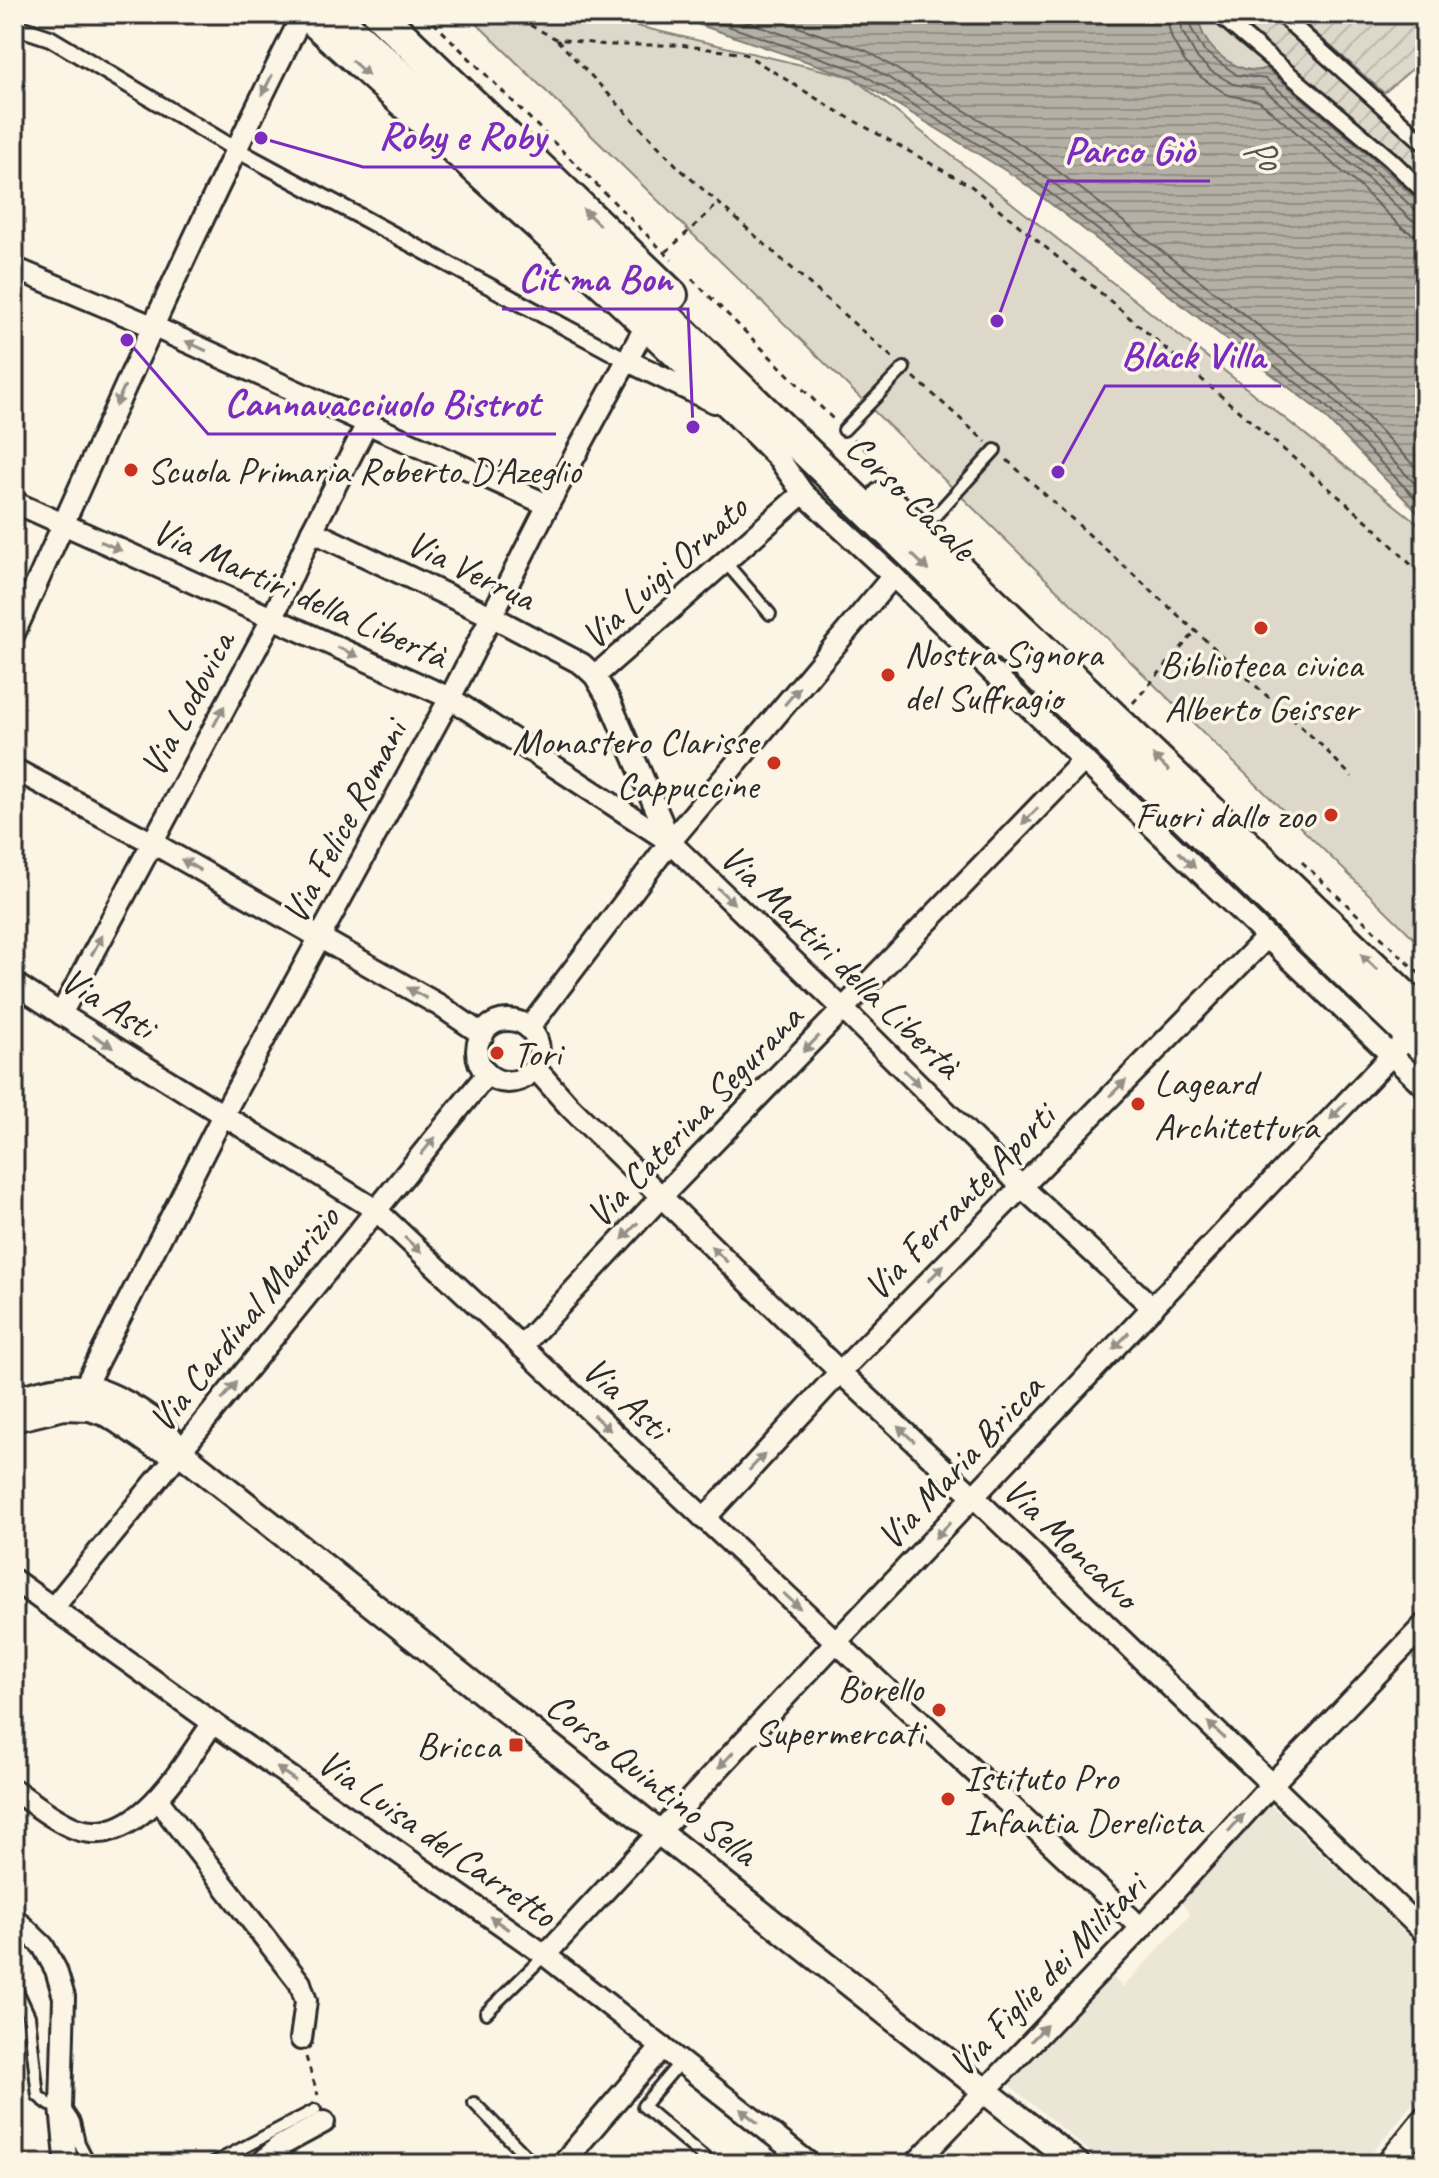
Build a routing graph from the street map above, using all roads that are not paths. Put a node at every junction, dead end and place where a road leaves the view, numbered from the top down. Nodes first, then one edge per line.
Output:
1 (301, 14) edge
2 (332, 14) edge
3 (379, 14) edge
4 (1218, 14) edge
5 (1280, 14) edge
6 (14, 26) edge
7 (1425, 144) edge
8 (235, 149) junction
9 (1425, 193) edge
10 (14, 268) edge
11 (656, 308) junction
12 (152, 326) junction
13 (628, 361) junction
14 (904, 368) road end
15 (730, 410) junction
16 (367, 424) junction
17 (784, 430) junction
18 (844, 430) dead end
19 (995, 450) road end
20 (803, 493) junction
21 (14, 502) edge
22 (548, 505) junction
23 (935, 516) dead end
24 (63, 524) junction
25 (312, 531) junction
26 (725, 562) junction
27 (893, 576) junction
28 (770, 614) dead end
29 (491, 616) junction
30 (272, 619) junction
31 (14, 634) edge
32 (595, 676) junction
33 (450, 698) junction
34 (1084, 760) junction
35 (14, 769) edge
36 (151, 842) junction
37 (670, 842) junction
38 (1267, 937) junction
39 (320, 939) junction
40 (14, 983) edge
41 (844, 1010) junction
42 (61, 1014) junction
43 (529, 1028) junction
44 (1415, 1034) edge
45 (483, 1035) junction
46 (535, 1068) junction
47 (487, 1074) junction
48 (1425, 1087) edge
49 (223, 1115) junction
50 (1021, 1186) junction
51 (661, 1197) junction
52 (376, 1210) junction
53 (1153, 1308) junction
54 (521, 1347) junction
55 (840, 1372) junction
56 (84, 1388) junction
57 (14, 1400) edge
58 (14, 1419) edge
59 (180, 1452) junction
60 (974, 1497) junction
61 (704, 1519) junction
62 (14, 1580) edge
63 (53, 1608) junction
64 (1425, 1624) edge
65 (836, 1642) junction
66 (213, 1723) junction
67 (1272, 1784) junction
68 (14, 1790) edge
69 (157, 1799) junction
70 (660, 1831) junction
71 (14, 1918) edge
72 (1141, 1928) junction
73 (1425, 1933) edge
74 (545, 1955) junction
75 (14, 1984) edge
76 (486, 2013) dead end
77 (301, 2039) road end
78 (662, 2047) junction
79 (681, 2061) junction
80 (985, 2089) junction
81 (474, 2103) dead end
82 (61, 2107) junction
83 (319, 2116) joint
84 (1425, 2119) edge
85 (68, 2164) edge
86 (90, 2164) edge
87 (212, 2164) edge
88 (260, 2164) edge
89 (534, 2164) edge
90 (562, 2164) edge
91 (712, 2164) edge
92 (810, 2164) edge
93 (915, 2164) edge
94 (1077, 2164) edge
95 (1389, 2164) edge

1 -> 8 street
1 -> 11 street, Corso Casale
2 - 11 main road, Corso Casale
11 -> 3 main road, Corso Casale
4 - 9 street
5 - 7 street
6 - 8 street
8 - 12 street
8 - 13 street
10 - 12 street
11 - 13 street, Via Felice Romani
11 - 15 street, Corso Casale
11 - 17 main road, Corso Casale
44 -> 11 main road, Corso Casale
16 -> 12 street
12 -> 24 street
13 - 15 street, Corso Casale
13 - 22 street, Via Felice Romani
14 - 18 lane
15 - 20 street, Corso Casale
16 - 22 street
16 - 25 street, Via Lodovica
17 - 20 street
17 -> 44 main road, Corso Casale
19 - 23 lane
20 - 26 street, Via Luigi Ornato
20 - 27 street, Corso Casale
21 - 24 street, Via Martiri della Libertà
22 - 29 street, Via Felice Romani
24 -> 30 street, Via Martiri della Libertà
24 - 31 street
25 - 29 street, Via Verrua
25 - 30 street, Via Lodovica
26 - 28 lane
26 - 32 street, Via Luigi Ornato
27 - 34 street, Corso Casale
37 -> 27 street
29 - 32 street, Via Verrua
29 - 33 street, Via Felice Romani
30 -> 33 street, Via Martiri della Libertà
36 -> 30 street, Via Lodovica
32 - 37 street, Via Luigi Ornato
33 - 37 street, Via Martiri della Libertà
33 - 39 street, Via Felice Romani
34 -> 38 street, Corso Casale
34 -> 41 street, Via Caterina Segurana
35 - 36 street
39 -> 36 street
42 -> 36 street, Via Lodovica
37 -> 41 street, Via Martiri della Libertà
37 - 43 street
38 - 44 street, Corso Casale
50 -> 38 street, Via Ferrante Aporti
45 -> 39 street
39 - 49 street, Via Felice Romani
40 - 42 street, Via Asti
41 -> 50 street, Via Martiri della Libertà
41 -> 51 street, Via Caterina Segurana
42 -> 49 street, Via Asti
43 - 45 street
43 - 46 street
44 - 48 street, Corso Casale
44 -> 53 street, Via Maria Bricca
45 - 47 street
46 - 47 street
46 - 51 street, Via Moncalvo
52 -> 47 street, Via Cardinal Maurizio
49 - 52 street, Via Asti
49 - 56 street, Via Felice Romani
50 - 53 street, Via Martiri della Libertà
55 -> 50 street, Via Ferrante Aporti
51 -> 54 street, Via Caterina Segurana
55 -> 51 street, Via Moncalvo
52 -> 54 street, Via Asti
59 -> 52 street, Via Cardinal Maurizio
53 -> 60 street, Via Maria Bricca
54 -> 61 street, Via Asti
60 -> 55 street, Via Moncalvo
61 -> 55 street, Via Ferrante Aporti
56 - 57 street, Corso Quintino Sella
56 - 59 street, Corso Quintino Sella
58 - 59 street, Corso Quintino Sella
59 - 63 street, Via Cardinal Maurizio
59 - 70 street, Corso Quintino Sella
60 -> 65 street, Via Maria Bricca
67 -> 60 street, Via Moncalvo
61 -> 65 street, Via Asti
62 - 63 street, Via Luisa del Carretto
63 - 66 street, Via Luisa del Carretto
64 - 67 street, Via Figlie dei Militari
65 -> 70 street, Via Maria Bricca
65 - 72 street, Via Asti
66 - 69 street
74 -> 66 street, Via Luisa del Carretto
72 -> 67 street, Via Figlie dei Militari
67 - 73 street, Via Moncalvo
68 - 69 street
69 - 77 street
70 - 74 street, Via Maria Bricca
70 - 80 street, Corso Quintino Sella
71 - 82 street
80 -> 72 street, Via Figlie dei Militari
74 - 76 lane
74 - 78 street, Via Luisa del Carretto
75 - 82 lane
78 - 79 street, Via Luisa del Carretto
78 - 90 street
79 - 91 lane
92 -> 79 street, Via Luisa del Carretto
80 - 93 street, Via Figlie dei Militari
80 - 94 street, Corso Quintino Sella
81 - 89 lane
82 - 85 street
82 - 86 lane
83 - 87 lane
83 - 88 street
84 - 95 street

